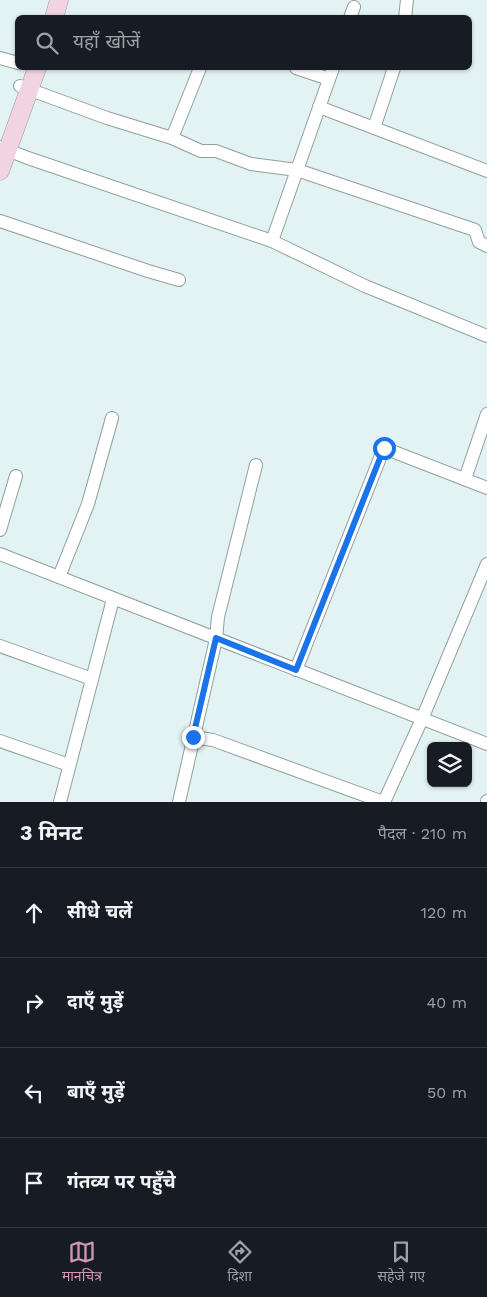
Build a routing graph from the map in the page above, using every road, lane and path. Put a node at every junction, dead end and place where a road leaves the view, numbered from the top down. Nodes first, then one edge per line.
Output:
1 (48, 0) edge
2 (59, 0) edge
3 (407, 0) edge
4 (43, 15) edge
5 (55, 15) edge
6 (405, 15) edge
7 (0, 58) edge
8 (15, 62) edge
9 (26, 70) edge
10 (36, 70) edge
11 (199, 70) edge
12 (310, 70) edge
13 (393, 70) edge
14 (331, 73) edge
15 (25, 88) junction
16 (319, 107) junction
17 (374, 128) junction
18 (172, 138) junction
19 (2, 145) edge
20 (297, 170) junction
21 (0, 171) edge
22 (487, 171) edge
23 (0, 221) edge
24 (272, 241) junction
25 (487, 246) edge
26 (179, 280) dead end
27 (487, 336) edge
28 (487, 414) edge
29 (112, 418) dead end
30 (256, 465) dead end
31 (16, 476) dead end
32 (464, 479) junction
33 (487, 488) edge
34 (0, 530) edge
35 (0, 554) edge
36 (487, 564) edge
37 (59, 577) junction
38 (113, 598) junction
39 (216, 638) junction
40 (0, 646) edge
41 (296, 670) junction
42 (92, 679) junction
43 (422, 719) junction
44 (193, 737) junction
45 (0, 741) edge
46 (487, 744) edge
47 (69, 765) junction
48 (60, 802) edge
49 (179, 802) edge
50 (383, 802) edge

1 - 4 street
2 - 5 street
3 - 6 street
7 - 8 street
9 - 15 street
10 - 15 street
11 - 18 street
12 - 14 street
13 - 17 street
14 - 16 street
15 - 18 street
15 - 19 street
16 - 17 street
16 - 20 street
17 - 22 street
18 - 20 street
19 - 21 street
19 - 24 street
20 - 24 street
20 - 25 street
23 - 26 street
24 - 27 street
28 - 32 street
29 - 37 street
30 - 39 street
31 - 34 street
32 - 33 street
32 - 41 street
35 - 37 street
36 - 43 street
37 - 38 street
38 - 39 street
38 - 42 street
39 - 41 street
39 - 44 street
40 - 42 street
41 - 43 street
42 - 47 street
43 - 46 street
43 - 50 street
44 - 49 street
44 - 50 street
45 - 47 street
47 - 48 street

